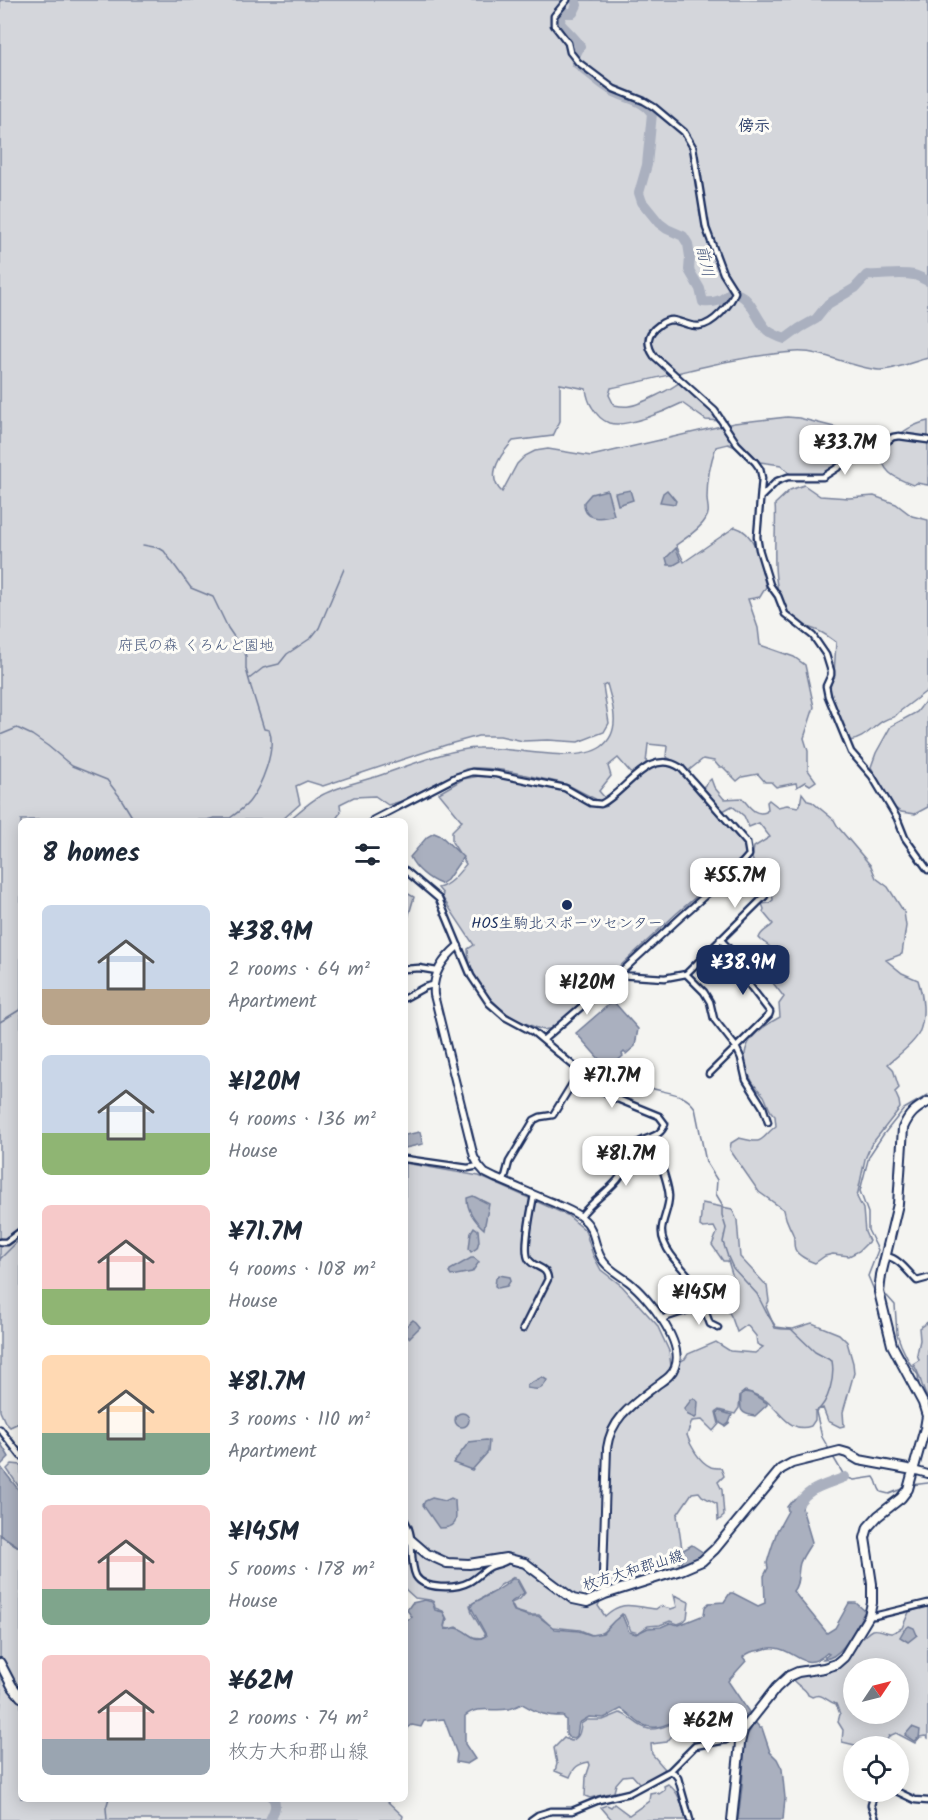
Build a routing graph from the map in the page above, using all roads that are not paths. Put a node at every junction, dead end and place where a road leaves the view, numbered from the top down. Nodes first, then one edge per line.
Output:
1 (567, 0) edge
2 (928, 440) edge
3 (761, 497) junction
4 (377, 818) edge
5 (928, 870) edge
6 (408, 873) edge
7 (765, 896) dead end
8 (720, 939) junction
9 (458, 946) junction
10 (408, 969) edge
11 (437, 971) junction
12 (686, 974) junction
13 (618, 975) junction
14 (433, 985) junction
15 (408, 996) edge
16 (543, 1040) junction
17 (736, 1047) junction
18 (580, 1071) junction
19 (709, 1074) dead end
20 (928, 1102) edge
21 (768, 1122) dead end
22 (651, 1138) junction
23 (408, 1159) edge
24 (479, 1166) junction
25 (504, 1181) junction
26 (534, 1195) junction
27 (581, 1216) junction
28 (18, 1233) edge
29 (0, 1242) edge
30 (886, 1256) junction
31 (928, 1278) edge
32 (704, 1305) junction
33 (662, 1319) junction
34 (718, 1328) dead end
35 (523, 1329) dead end
36 (0, 1430) edge
37 (18, 1452) edge
38 (913, 1470) junction
39 (928, 1474) edge
40 (408, 1538) edge
41 (509, 1559) junction
42 (605, 1594) junction
43 (928, 1603) edge
44 (869, 1616) junction
45 (0, 1663) edge
46 (18, 1693) edge
47 (742, 1734) junction
48 (670, 1771) junction
49 (909, 1797) edge
50 (928, 1801) edge
51 (872, 1802) edge
52 (531, 1820) edge
53 (690, 1820) edge
54 (732, 1820) edge
55 (876, 1820) edge

1 - 3 street
2 - 3 street
3 - 5 street
4 - 13 street
6 - 9 street
7 - 8 street
8 - 12 street
8 - 17 street
9 - 11 street
9 - 16 street
10 - 11 street
11 - 14 street
12 - 13 street
12 - 17 street
13 - 16 street
14 - 15 street
14 - 24 street
16 - 18 street
17 - 19 street
17 - 21 street
18 - 22 street
18 - 25 street
20 - 30 main road
22 - 27 street
22 - 32 street
23 - 24 street
24 - 25 street
25 - 26 street
26 - 27 street
26 - 35 street
27 - 33 street
28 - 29 street
30 - 31 street
30 - 38 main road
32 - 33 street
32 - 34 street
33 - 42 street
36 - 37 street
38 - 39 street
38 - 42 main road, 枚方大和郡山線
38 - 44 main road
40 - 41 main road, 枚方大和郡山線
40 - 41 street
41 - 42 main road, 枚方大和郡山線
43 - 44 street
44 - 47 main road
45 - 46 main road
47 - 48 street
47 - 54 main road
48 - 52 street
48 - 53 street
49 - 50 street
51 - 55 street

